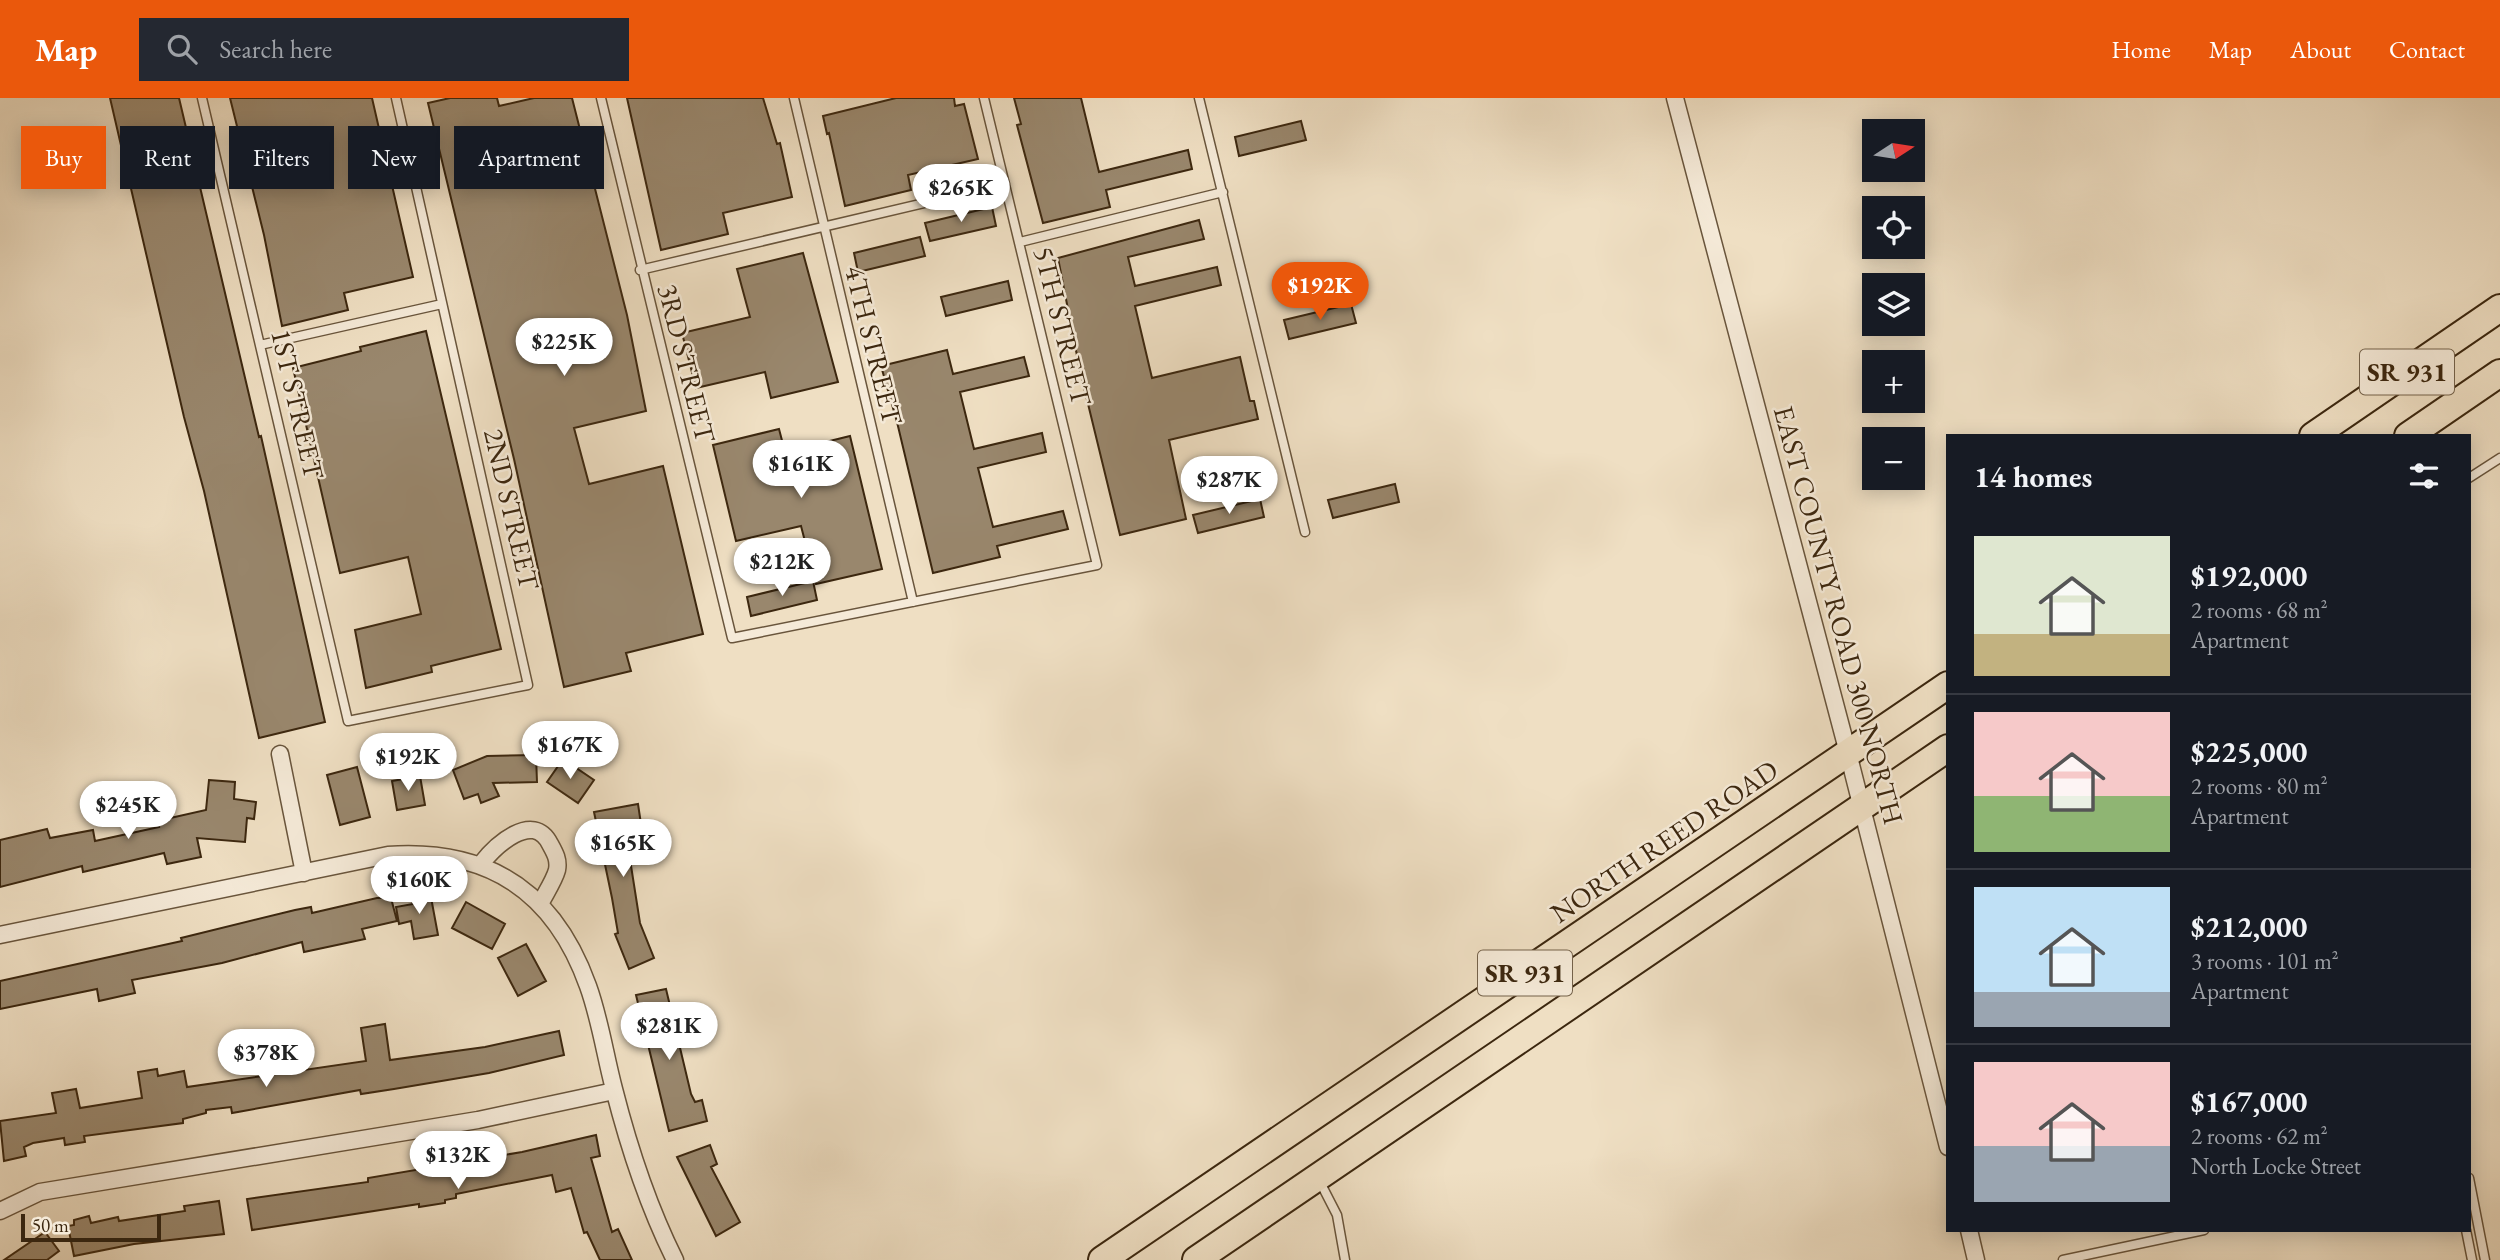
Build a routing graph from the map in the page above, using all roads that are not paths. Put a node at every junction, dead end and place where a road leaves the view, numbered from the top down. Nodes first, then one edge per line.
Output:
1 (202, 98) edge
2 (396, 98) edge
3 (601, 98) edge
4 (794, 98) edge
5 (984, 98) edge
6 (1199, 98) edge
7 (1675, 98) edge
8 (1005, 184) junction
9 (1223, 192) junction
10 (822, 228) junction
11 (1020, 242) junction
12 (640, 270) junction
13 (442, 304) junction
14 (2500, 308) edge
15 (260, 345) junction
16 (2500, 373) edge
17 (2316, 434) edge
18 (2411, 434) edge
19 (2500, 458) edge
20 (2471, 477) edge
21 (1305, 531) dead end
22 (913, 602) junction
23 (1946, 686) edge
24 (348, 721) joint
25 (1946, 749) edge
26 (1848, 753) junction
27 (280, 754) dead end
28 (1862, 807) junction
29 (481, 864) junction
30 (304, 873) junction
31 (540, 904) junction
32 (0, 935) edge
33 (614, 1091) junction
34 (1946, 1139) edge
35 (1317, 1177) junction
36 (2471, 1188) edge
37 (0, 1211) edge
38 (1969, 1232) edge
39 (2195, 1232) edge
40 (2466, 1232) edge
41 (675, 1260) edge
42 (1102, 1260) edge
43 (1196, 1260) edge
44 (1345, 1260) edge
45 (1976, 1260) edge
46 (2063, 1260) edge
47 (2472, 1260) edge
48 (2485, 1260) edge

1 - 15 lane, 1ST STREET
2 - 13 lane, 2ND STREET
3 - 12 lane, 3RD STREET
4 - 10 lane, 4TH STREET
5 - 8 lane, 5TH STREET
6 - 9 lane
7 - 26 street, EAST COUNTY ROAD 300 NORTH
8 - 10 lane
8 - 11 lane, 5TH STREET
9 - 11 lane
9 - 21 lane
10 - 12 lane
10 - 22 lane, 4TH STREET
11 - 22 lane, 5TH STREET
12 - 22 lane, 3RD STREET
13 - 15 lane
13 - 24 lane, 2ND STREET
14 - 17 main road, SR 931
15 - 24 lane, 1ST STREET
16 - 18 main road, SR 931
19 - 20 lane
23 - 26 main road, NORTH REED ROAD / SR 931
25 - 28 main road, SR 931
26 - 28 street, EAST COUNTY ROAD 300 NORTH
26 - 42 main road, NORTH REED ROAD / SR 931
27 - 30 street
28 - 34 street, EAST COUNTY ROAD 300 NORTH
28 - 35 main road, SR 931
29 - 30 street
29 - 31 street
29 - 31 street
30 - 32 street
31 - 33 street
33 - 37 street
33 - 41 street
35 - 43 main road, SR 931
35 - 44 lane
36 - 48 lane
38 - 45 street
39 - 46 lane
40 - 47 lane

